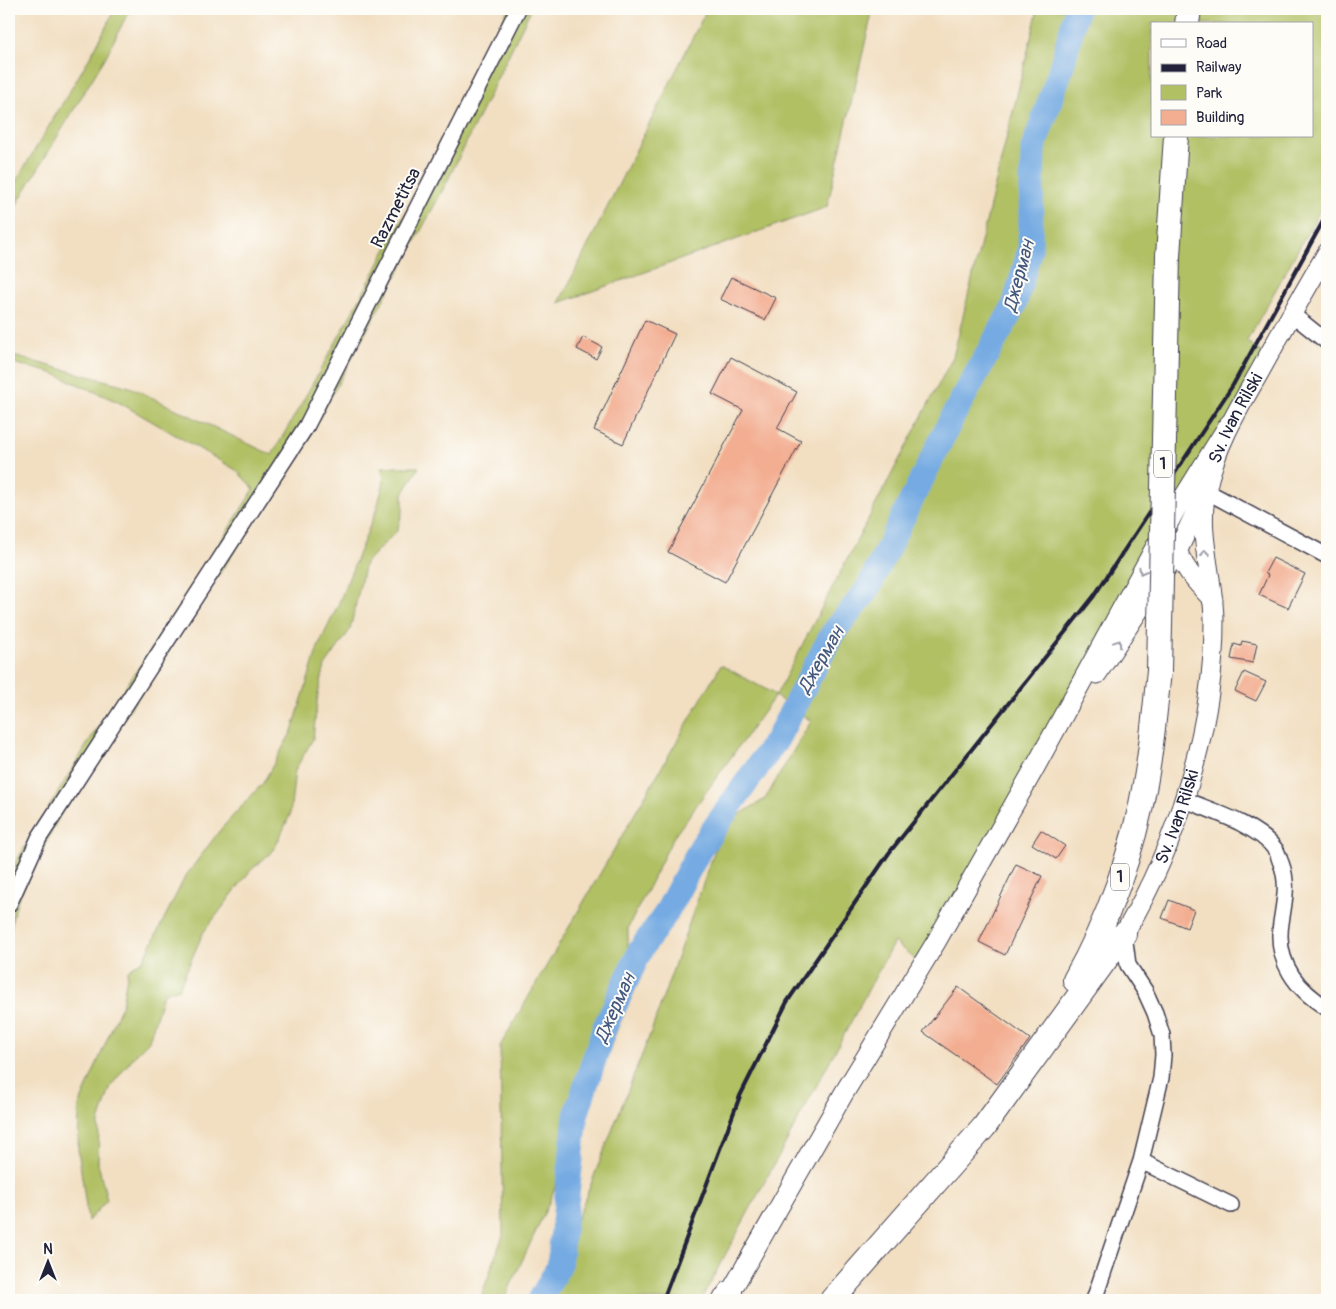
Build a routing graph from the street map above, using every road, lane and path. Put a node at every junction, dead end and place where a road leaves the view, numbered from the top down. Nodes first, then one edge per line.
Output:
1 (518, 9) edge
2 (1189, 9) edge
3 (1187, 22) edge
4 (1176, 138) edge
5 (1327, 253) edge
6 (1292, 314) junction
7 (1327, 342) edge
8 (1229, 424) junction
9 (1206, 491) junction
10 (1175, 511) junction
11 (1177, 552) junction
12 (1327, 556) edge
13 (1214, 601) junction
14 (1033, 771) junction
15 (1185, 800) junction
16 (9, 904) edge
17 (1108, 906) junction
18 (1124, 934) junction
19 (1327, 1008) edge
20 (1027, 1065) junction
21 (1140, 1161) junction
22 (1231, 1205) dead end
23 (868, 1258) junction
24 (728, 1298) edge
25 (828, 1300) edge
26 (832, 1300) edge
27 (1094, 1300) edge

1 - 16 street, Razmetitsa
2 - 3 main road
4 - 17 main road, 1, bridge
5 - 6 street, Sv. Ivan Rilski
6 - 7 street
6 - 8 street, Sv. Ivan Rilski
8 - 9 street, Sv. Ivan Rilski
8 - 10 street
9 - 11 street
9 - 12 street
13 -> 9 street, Sv. Ivan Rilski
10 - 11 street
10 -> 14 street
11 - 13 street
14 -> 11 street
13 - 15 street, Sv. Ivan Rilski
14 - 24 street
15 - 18 street, Sv. Ivan Rilski
15 - 19 street
17 - 18 main road
17 - 20 main road, 1
18 - 20 main road
18 - 21 street
20 - 23 main road, 1
21 - 22 street
21 - 27 street
23 - 25 main road
23 - 26 main road, 1

